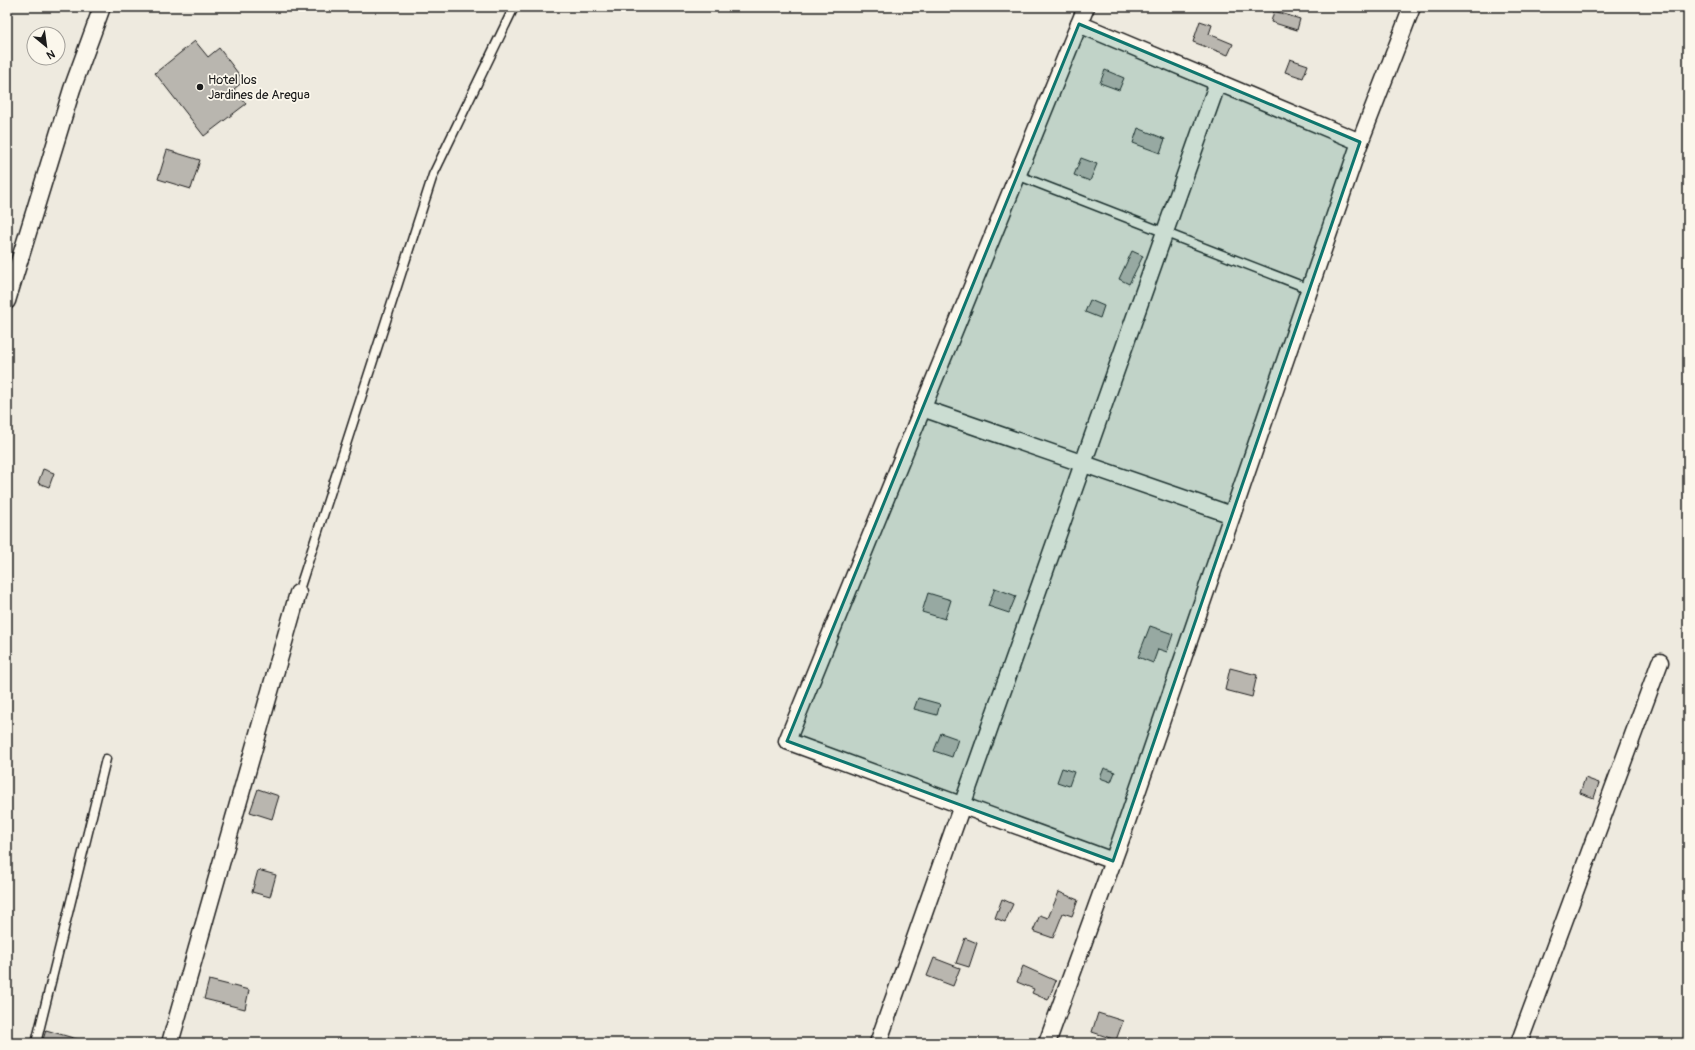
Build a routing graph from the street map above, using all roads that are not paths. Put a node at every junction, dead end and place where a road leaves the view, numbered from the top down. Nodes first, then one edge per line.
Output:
1 (102, 7) edge
2 (514, 7) edge
3 (1086, 7) edge
4 (1412, 7) edge
5 (1079, 24) junction
6 (1218, 82) junction
7 (1360, 142) junction
8 (1018, 175) junction
9 (1165, 232) junction
10 (1310, 289) junction
11 (7, 301) edge
12 (922, 408) junction
13 (1083, 463) junction
14 (1232, 515) junction
15 (298, 593) joint
16 (1660, 662) dead end
17 (106, 758) dead end
18 (962, 806) junction
19 (1113, 860) junction
20 (36, 1043) edge
21 (170, 1043) edge
22 (878, 1043) edge
23 (1047, 1043) edge
24 (1519, 1043) edge

1 - 11 street
2 - 15 lane
3 - 5 street
4 - 7 street
5 - 6 street
5 - 8 street
6 - 7 street
6 - 9 street
7 - 10 street
8 - 9 lane
8 - 12 street
9 - 10 lane
9 - 13 street
10 - 14 street
12 - 13 street
12 - 18 street
13 - 14 street
13 - 18 street
14 - 19 street
15 - 21 street
16 - 24 street
17 - 20 lane
18 - 19 street
18 - 22 street
19 - 23 street

